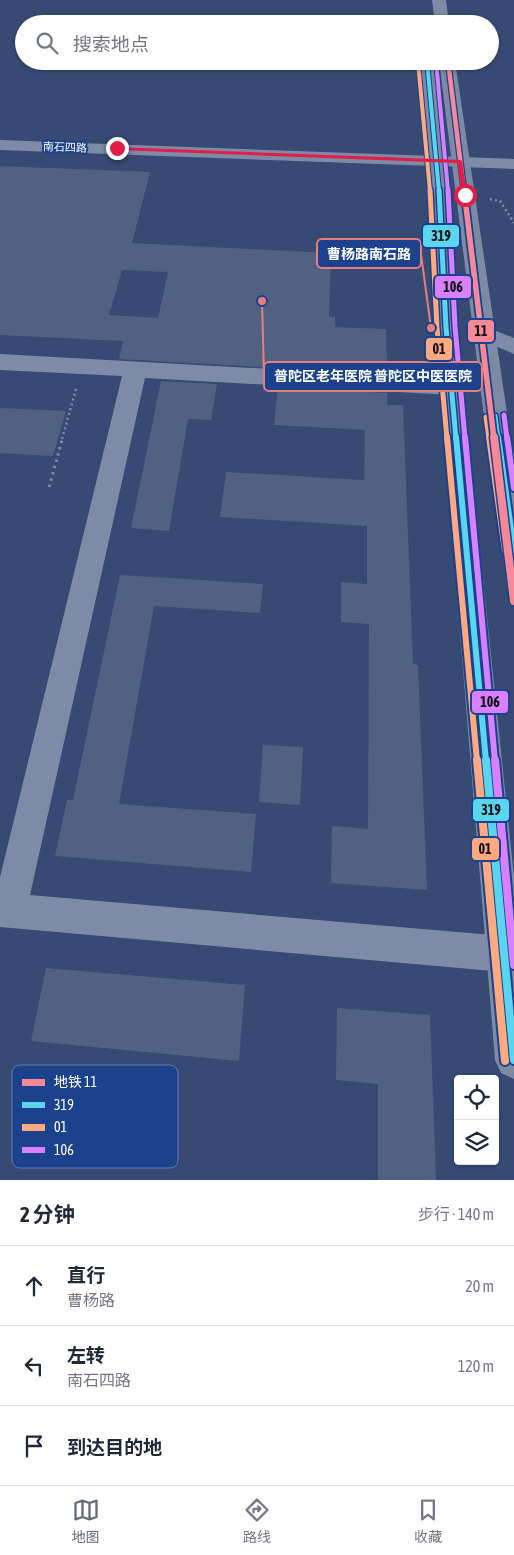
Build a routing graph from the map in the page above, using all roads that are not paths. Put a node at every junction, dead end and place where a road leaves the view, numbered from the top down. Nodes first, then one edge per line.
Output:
1 (439, 0) edge
2 (441, 15) edge
3 (429, 70) edge
4 (447, 70) edge
5 (0, 145) edge
6 (448, 161) junction
7 (514, 164) edge
8 (484, 333) junction
9 (514, 348) edge
10 (0, 362) edge
11 (135, 370) junction
12 (452, 387) junction
13 (514, 550) edge
14 (5, 911) edge
15 (504, 954) junction
16 (514, 1060) edge

1 - 2 main road
3 - 6 main road
4 - 6 main road
5 - 6 street, 南石四路
6 - 7 street, 南石四路
6 - 8 main road
6 - 12 main road
8 - 9 street
8 - 13 main road
10 - 11 street
11 - 12 street
11 - 14 street
12 - 15 main road
14 - 15 street
15 - 16 main road

